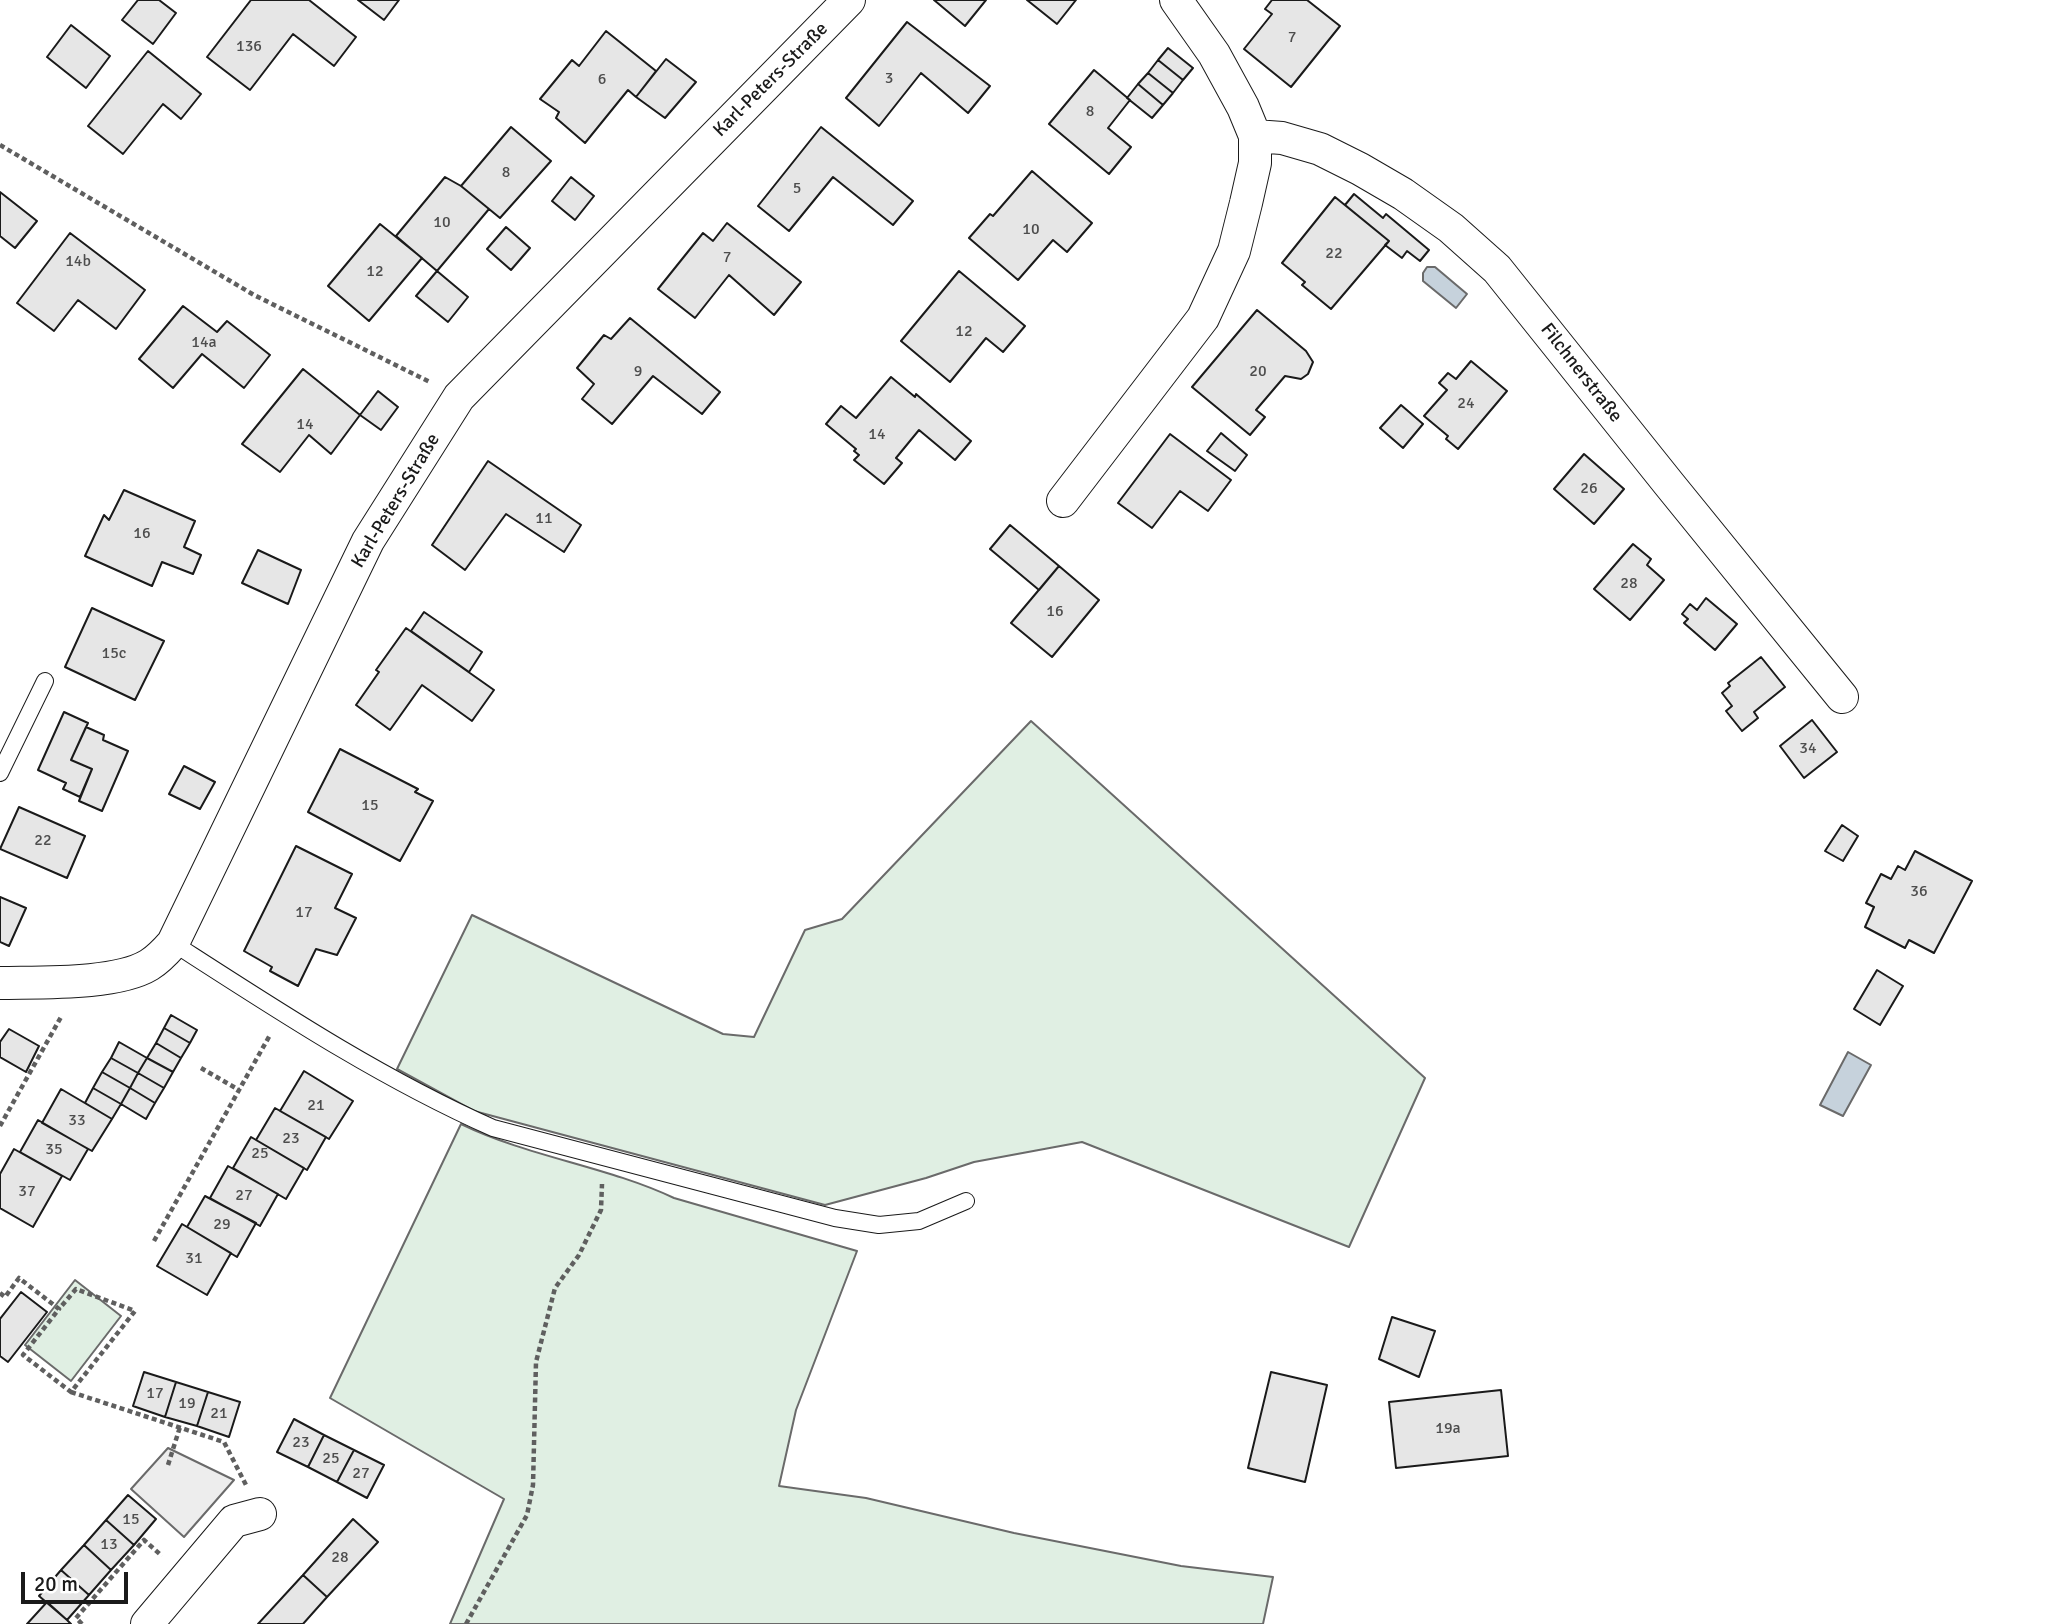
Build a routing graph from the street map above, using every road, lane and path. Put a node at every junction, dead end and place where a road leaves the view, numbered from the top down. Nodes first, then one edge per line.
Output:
1 (849, 0) edge
2 (1176, 0) edge
3 (1255, 135) junction
4 (0, 145) edge
5 (459, 397) junction
6 (1063, 501) dead end
7 (45, 681) dead end
8 (1842, 697) dead end
9 (0, 773) edge
10 (173, 943) junction
11 (82, 980) junction
12 (0, 983) edge
13 (282, 1013) junction
14 (201, 1068) dead end
15 (239, 1090) junction
16 (0, 1126) edge
17 (603, 1157) junction
18 (966, 1201) dead end
19 (154, 1241) dead end
20 (0, 1293) edge
21 (59, 1309) junction
22 (71, 1392) junction
23 (180, 1427) junction
24 (168, 1465) dead end
25 (244, 1481) dead end
26 (260, 1514) dead end
27 (187, 1577) junction
28 (82, 1624) edge
29 (147, 1624) edge
30 (466, 1624) edge

1 - 5 street, Karl-Peters-Straße
2 - 3 street
3 - 6 street
3 - 8 street, Filchnerstraße
4 - 5 path
5 - 10 street, Karl-Peters-Straße
7 - 9 lane
10 - 11 street, Karl-Peters-Straße
10 - 13 lane
11 - 12 street, Karl-Peters-Straße
11 - 16 path
13 - 15 path
13 - 17 lane
14 - 15 path
15 - 19 path
17 - 18 lane
17 - 30 path
20 - 21 path
21 - 22 path
21 - 22 path
22 - 23 path
23 - 24 path
23 - 25 path
26 - 27 street
27 - 28 path
27 - 29 street

